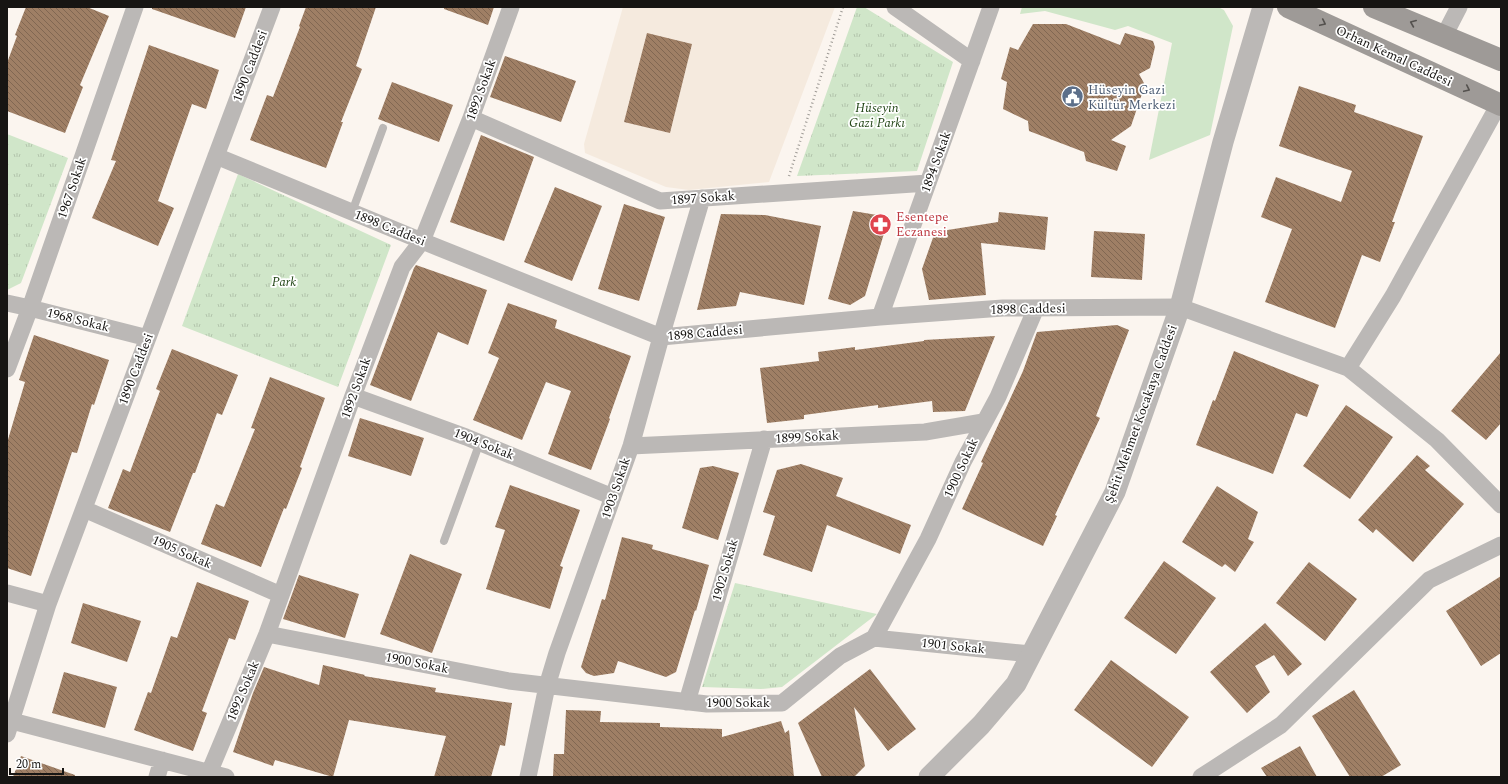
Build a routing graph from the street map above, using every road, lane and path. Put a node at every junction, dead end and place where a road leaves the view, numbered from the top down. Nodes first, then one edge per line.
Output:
1 (135, 7) edge
2 (272, 7) edge
3 (511, 7) edge
4 (843, 7) edge
5 (895, 7) edge
6 (991, 7) edge
7 (1263, 7) edge
8 (1288, 7) edge
9 (1374, 7) edge
10 (1459, 7) edge
11 (1444, 36) junction
12 (1501, 60) edge
13 (972, 61) junction
14 (1500, 104) edge
15 (471, 118) junction
16 (383, 128) dead end
17 (216, 156) junction
18 (928, 183) junction
19 (783, 193) junction
20 (702, 198) junction
21 (352, 212) junction
22 (422, 241) junction
23 (7, 303) edge
24 (1180, 307) junction
25 (30, 308) junction
26 (1036, 308) junction
27 (880, 317) junction
28 (661, 337) junction
29 (148, 338) junction
30 (1348, 368) junction
31 (7, 369) edge
32 (353, 396) junction
33 (983, 422) junction
34 (764, 439) junction
35 (480, 442) junction
36 (631, 446) junction
37 (613, 497) junction
38 (1501, 505) edge
39 (84, 509) junction
40 (444, 541) dead end
41 (1501, 545) edge
42 (7, 593) edge
43 (281, 596) junction
44 (48, 604) junction
45 (268, 634) junction
46 (874, 638) junction
47 (1031, 654) junction
48 (547, 686) junction
49 (687, 702) junction
50 (9, 728) edge
51 (162, 760) junction
52 (209, 773) junction
53 (157, 777) edge
54 (226, 777) edge
55 (528, 777) edge
56 (929, 777) edge
57 (1201, 777) edge

1 - 25 street, 1967 Sokak
2 - 17 street, 1890 Caddesi
3 - 15 street, 1892 Sokak
4 - 19 path
5 - 13 street
6 - 13 street, 1894 Sokak
7 - 24 street, Şehit Mehmet Kocakaya Caddesi
8 -> 14 main road, Orhan Kemal Caddesi
11 -> 9 main road
10 - 11 street
11 - 12 main road
13 - 18 street, 1894 Sokak
14 - 30 street
15 - 20 street, 1897 Sokak
15 - 22 street, 1892 Sokak
16 - 21 lane
17 - 21 street, 1898 Caddesi
17 - 29 street, 1890 Caddesi
18 - 19 street, 1897 Sokak
18 - 27 street, 1894 Sokak
19 - 20 street, 1897 Sokak
20 - 28 street, 1903 Sokak
21 - 22 street, 1898 Caddesi
22 - 28 street, 1898 Caddesi
22 - 32 street, 1892 Sokak
23 - 25 street, 1968 Sokak
24 - 26 street, 1898 Caddesi
24 - 30 street
24 - 47 street, Şehit Mehmet Kocakaya Caddesi
25 - 29 street, 1968 Sokak
25 - 31 street, 1967 Sokak
26 - 27 street, 1898 Caddesi
26 - 33 street, 1900 Sokak
27 - 28 street, 1898 Caddesi
28 - 36 street, 1903 Sokak
29 - 39 street, 1890 Caddesi
30 - 38 street
32 - 35 street, 1904 Sokak
32 - 43 street, 1892 Sokak
33 - 34 street, 1899 Sokak
33 - 46 street, 1900 Sokak
34 - 36 street, 1899 Sokak
34 - 49 street, 1902 Sokak
35 - 37 street, 1904 Sokak
35 - 40 lane
36 - 37 street, 1903 Sokak
37 - 48 street, 1903 Sokak
39 - 43 street, 1905 Sokak
39 - 44 street, 1890 Caddesi
41 - 57 street
42 - 44 street
43 - 45 street, 1892 Sokak
44 - 50 street, 1890 Caddesi
45 - 48 street, 1900 Sokak
45 - 52 street, 1892 Sokak
46 - 47 street, 1901 Sokak
46 - 49 street, 1900 Sokak
47 - 56 street, Şehit Mehmet Kocakaya Caddesi
48 - 49 street, 1900 Sokak
48 - 55 street, 1903 Sokak
50 - 51 street
51 - 52 street
51 - 53 street
52 - 54 street

